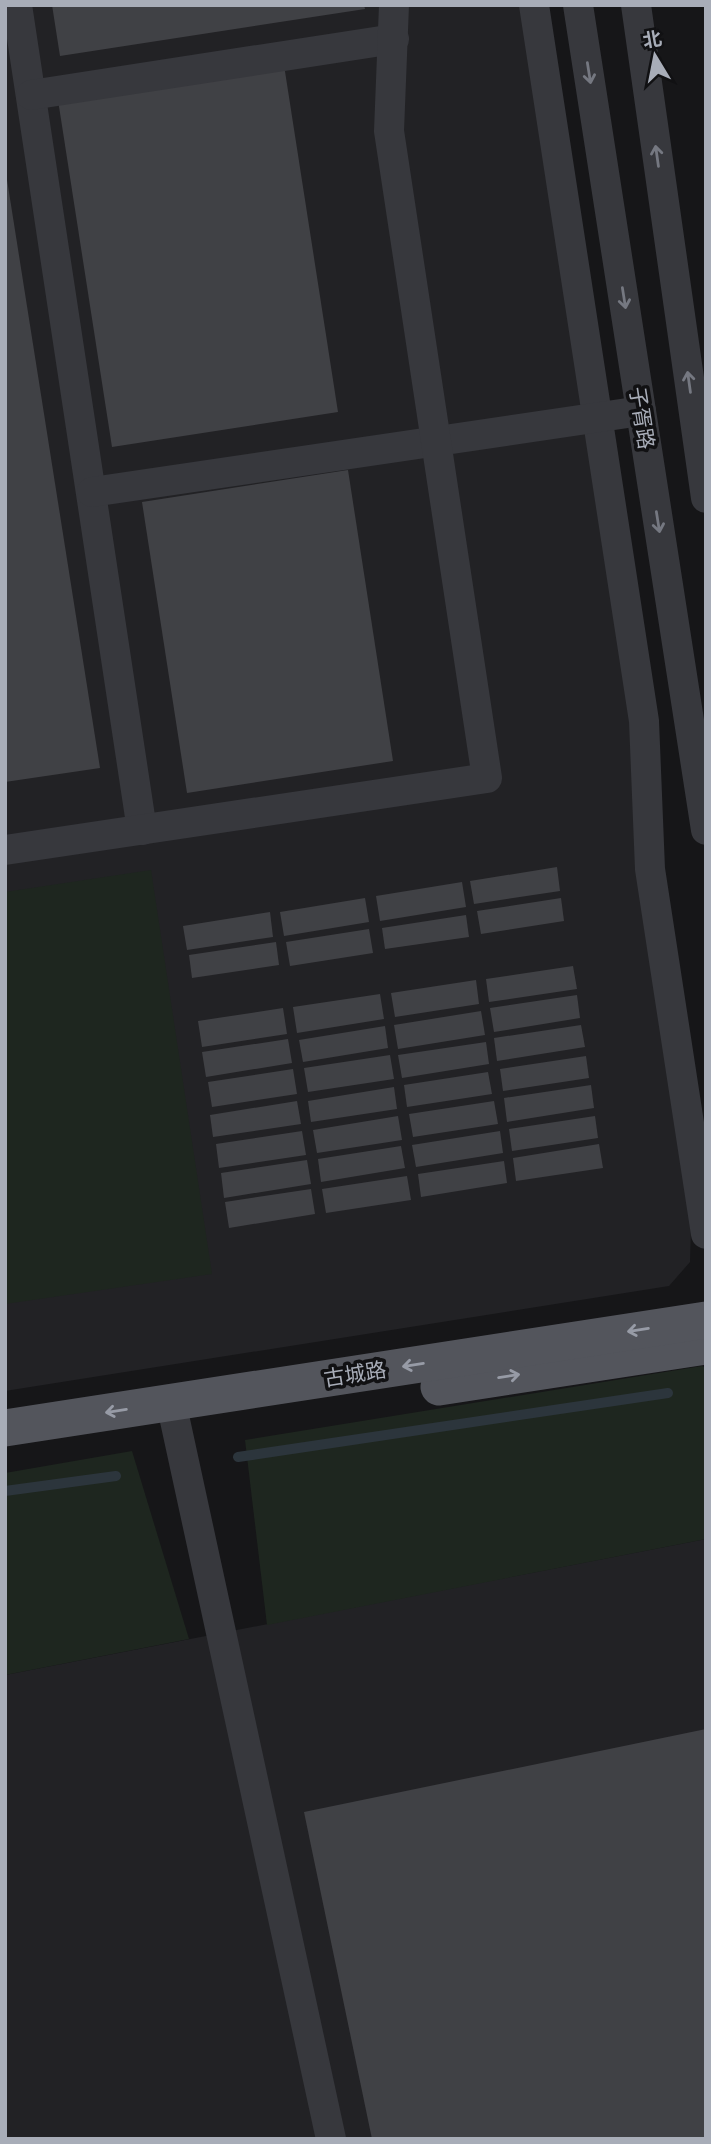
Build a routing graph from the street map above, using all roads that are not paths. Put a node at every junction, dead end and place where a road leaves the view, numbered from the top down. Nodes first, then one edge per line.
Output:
1 (17, 5) edge
2 (394, 5) edge
3 (534, 5) edge
4 (578, 5) edge
5 (636, 5) edge
6 (394, 39) junction
7 (31, 95) junction
8 (641, 411) junction
9 (597, 418) junction
10 (436, 441) junction
11 (92, 492) junction
12 (706, 498) edge
13 (142, 830) junction
14 (706, 830) edge
15 (5, 850) edge
16 (706, 1234) edge
17 (706, 1320) edge
18 (706, 1346) edge
19 (173, 1415) junction
20 (5, 1428) edge
21 (5, 1453) edge
22 (331, 2139) edge

1 - 7 street
2 - 6 street
3 - 9 street
4 -> 8 street, 子胥路
12 -> 5 street
6 - 7 street
6 - 10 street
7 - 11 street
8 - 9 street
8 -> 14 street, 子胥路
9 - 10 street
9 - 16 street
10 - 11 street
10 - 13 street
11 - 13 street
13 - 15 street
17 -> 19 main road, 古城路
19 -> 18 main road, 古城路
19 -> 20 main road, 古城路
19 - 21 main road, 古城路
19 - 22 street

